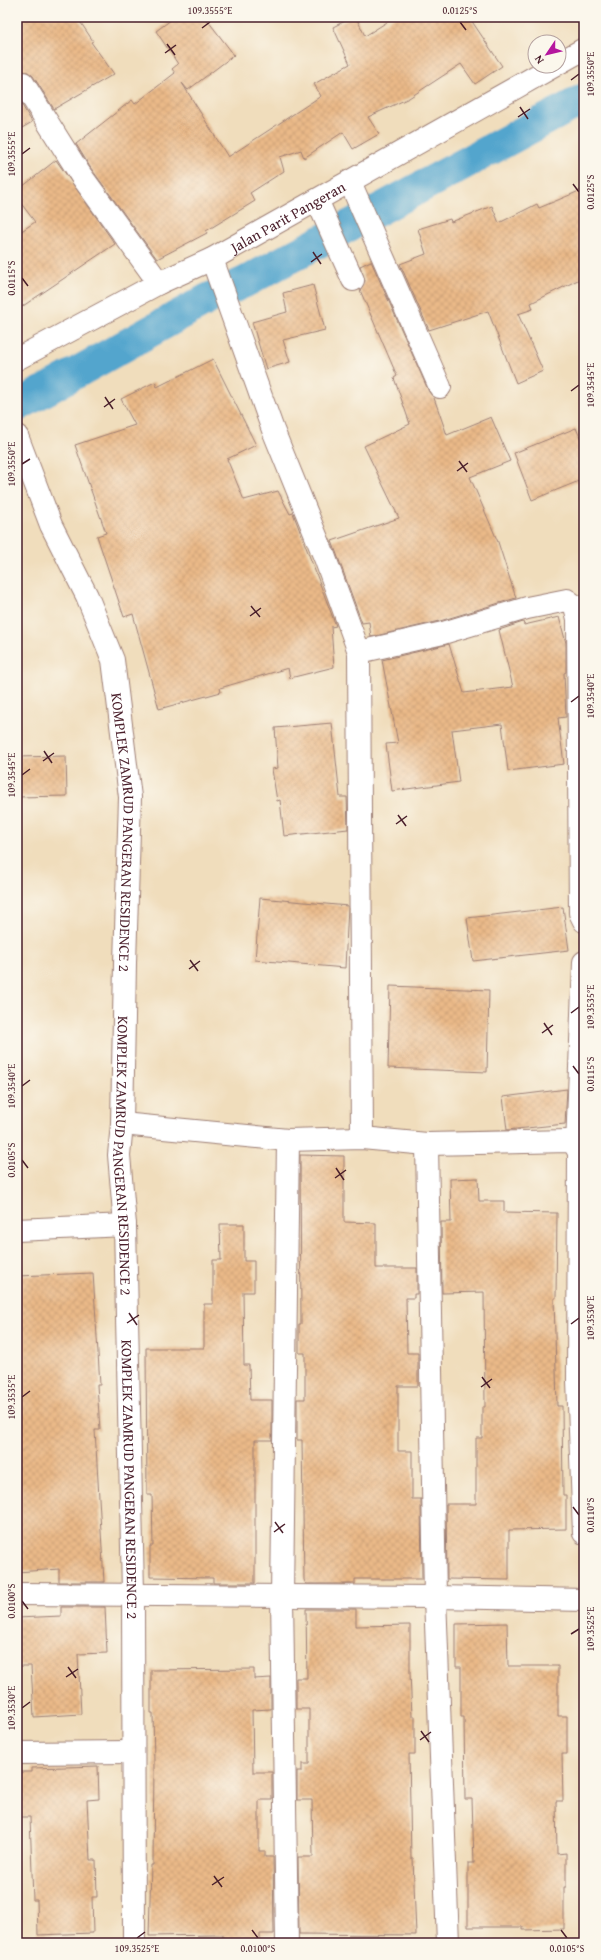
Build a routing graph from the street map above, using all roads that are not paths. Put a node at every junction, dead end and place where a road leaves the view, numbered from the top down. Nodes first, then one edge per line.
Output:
1 (584, 49) edge
2 (567, 59) edge
3 (540, 74) edge
4 (24, 83) dead end
5 (350, 183) junction
6 (321, 209) junction
7 (214, 266) junction
8 (353, 280) dead end
9 (159, 283) junction
10 (17, 359) edge
11 (440, 387) dead end
12 (17, 436) edge
13 (359, 652) junction
14 (584, 921) edge
15 (584, 962) edge
16 (122, 1124) junction
17 (362, 1138) junction
18 (288, 1140) junction
19 (427, 1144) junction
20 (577, 1147) junction
21 (125, 1225) junction
22 (17, 1230) edge
23 (584, 1533) edge
24 (133, 1593) junction
25 (17, 1594) edge
26 (282, 1596) junction
27 (434, 1597) junction
28 (584, 1600) edge
29 (133, 1752) junction
30 (17, 1753) edge
31 (134, 1943) edge
32 (287, 1943) edge
33 (448, 1943) edge

1 - 2 street
3 - 5 street, Jalan Parit Pangeran
4 - 9 street
5 - 6 street, Jalan Parit Pangeran
5 - 11 street
6 - 7 street, Jalan Parit Pangeran
6 - 8 street
7 - 9 street, Jalan Parit Pangeran
7 - 13 street
9 - 10 street, Jalan Parit Pangeran
12 - 16 street, KOMPLEK ZAMRUD PANGERAN RESIDENCE 2
13 - 14 street
13 - 17 street
15 - 20 street
16 - 18 street
16 - 21 street, KOMPLEK ZAMRUD PANGERAN RESIDENCE 2
17 - 18 street
17 - 19 street
18 - 26 street
19 - 20 street
19 - 27 street
20 - 23 street
21 - 22 street
21 - 24 street, KOMPLEK ZAMRUD PANGERAN RESIDENCE 2
24 - 25 street
24 - 26 street
24 - 29 street, KOMPLEK ZAMRUD PANGERAN RESIDENCE 2
26 - 27 street
26 - 32 street
27 - 28 street
27 - 33 street
29 - 30 street
29 - 31 street, KOMPLEK ZAMRUD PANGERAN RESIDENCE 2

